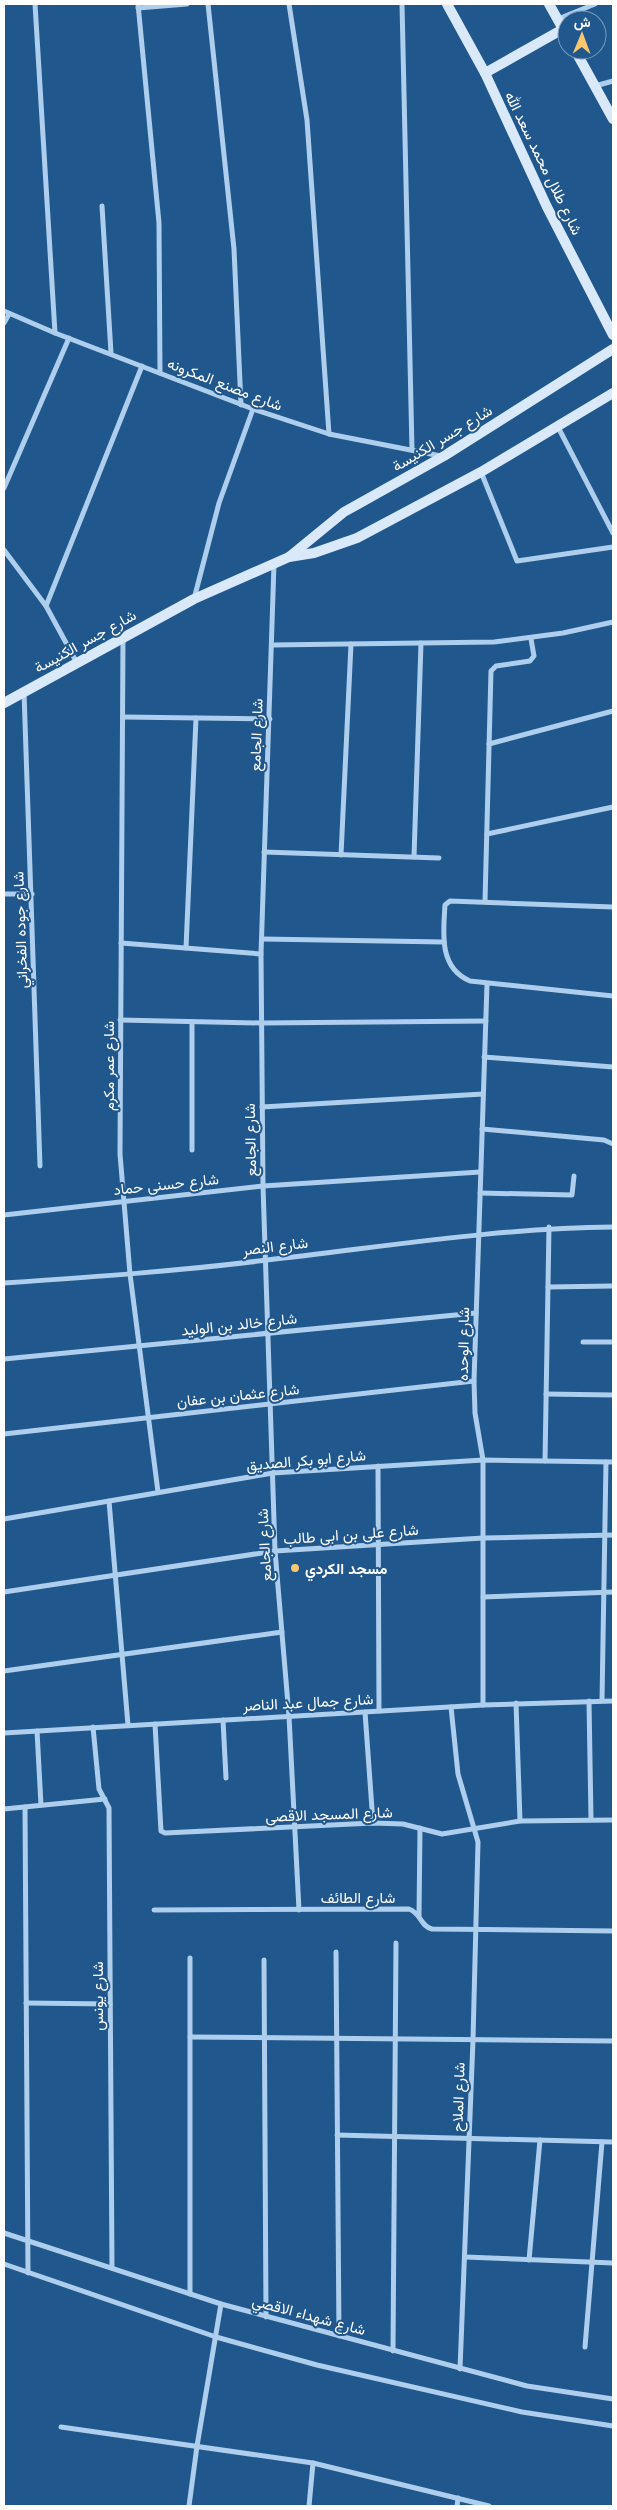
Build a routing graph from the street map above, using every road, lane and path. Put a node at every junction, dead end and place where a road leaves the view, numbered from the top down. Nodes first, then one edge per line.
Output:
1 (35, 4) edge
2 (187, 4) edge
3 (208, 4) edge
4 (289, 4) edge
5 (402, 4) edge
6 (447, 4) edge
7 (549, 4) edge
8 (595, 4) edge
9 (138, 6) edge
10 (580, 10) edge
11 (557, 17) edge
12 (557, 37) edge
13 (581, 60) edge
14 (485, 72) junction
15 (613, 80) edge
16 (595, 86) junction
17 (613, 119) edge
18 (102, 206) dead end
19 (6, 312) edge
20 (4, 322) edge
21 (55, 333) junction
22 (613, 335) edge
23 (69, 338) junction
24 (613, 349) edge
25 (112, 353) junction
26 (142, 366) junction
27 (160, 372) junction
28 (613, 393) edge
29 (241, 405) junction
30 (253, 409) junction
31 (558, 427) junction
32 (329, 434) junction
33 (412, 450) junction
34 (444, 456) junction
35 (481, 472) junction
36 (4, 488) edge
37 (613, 533) edge
38 (613, 546) edge
39 (4, 550) edge
40 (290, 557) junction
41 (274, 564) junction
42 (194, 599) junction
43 (46, 606) junction
44 (613, 622) edge
45 (123, 638) junction
46 (531, 639) junction
47 (421, 643) junction
48 (351, 644) junction
49 (272, 646) junction
50 (76, 663) junction
51 (24, 692) junction
52 (4, 703) edge
53 (613, 711) edge
54 (122, 718) junction
55 (196, 718) junction
56 (270, 719) junction
57 (489, 744) junction
58 (613, 807) edge
59 (487, 834) junction
60 (264, 852) junction
61 (342, 855) junction
62 (414, 857) junction
63 (439, 858) dead end
64 (4, 894) edge
65 (32, 894) junction
66 (485, 901) junction
67 (613, 907) edge
68 (262, 938) junction
69 (444, 942) junction
70 (121, 943) junction
71 (186, 948) junction
72 (261, 954) junction
73 (487, 984) junction
74 (613, 996) edge
75 (120, 1020) junction
76 (192, 1022) junction
77 (486, 1022) junction
78 (261, 1023) junction
79 (484, 1057) junction
80 (613, 1067) edge
81 (483, 1094) junction
82 (262, 1107) junction
83 (482, 1129) junction
84 (613, 1144) edge
85 (192, 1150) dead end
86 (40, 1166) dead end
87 (480, 1172) junction
88 (574, 1176) dead end
89 (263, 1186) junction
90 (480, 1193) junction
91 (122, 1202) junction
92 (4, 1215) edge
93 (549, 1227) junction
94 (613, 1227) edge
95 (478, 1234) junction
96 (266, 1260) junction
97 (130, 1274) junction
98 (4, 1283) edge
99 (613, 1286) edge
100 (548, 1287) junction
101 (476, 1313) junction
102 (268, 1334) junction
103 (583, 1342) dead end
104 (613, 1342) edge
105 (139, 1346) junction
106 (4, 1360) edge
107 (474, 1382) junction
108 (546, 1394) junction
109 (613, 1395) edge
110 (270, 1404) junction
111 (147, 1418) junction
112 (4, 1434) edge
113 (483, 1460) junction
114 (545, 1461) junction
115 (606, 1462) junction
116 (613, 1462) edge
117 (378, 1466) junction
118 (273, 1472) junction
119 (158, 1492) junction
120 (109, 1501) junction
121 (4, 1519) edge
122 (613, 1535) edge
123 (605, 1536) junction
124 (483, 1538) junction
125 (378, 1544) junction
126 (275, 1551) junction
127 (115, 1575) junction
128 (4, 1592) edge
129 (604, 1592) junction
130 (613, 1592) edge
131 (483, 1596) junction
132 (282, 1632) junction
133 (122, 1655) junction
134 (4, 1671) edge
135 (602, 1701) junction
136 (613, 1701) edge
137 (589, 1702) junction
138 (516, 1703) junction
139 (483, 1705) junction
140 (451, 1707) junction
141 (379, 1711) junction
142 (365, 1712) junction
143 (289, 1716) junction
144 (223, 1720) junction
145 (155, 1724) junction
146 (128, 1725) junction
147 (93, 1728) junction
148 (37, 1731) junction
149 (4, 1733) edge
150 (226, 1778) dead end
151 (105, 1799) junction
152 (41, 1805) junction
153 (25, 1807) junction
154 (4, 1809) edge
155 (591, 1819) junction
156 (613, 1820) edge
157 (520, 1821) junction
158 (373, 1823) junction
159 (475, 1826) junction
160 (295, 1827) junction
161 (420, 1828) junction
162 (154, 1910) dead end
163 (299, 1910) junction
164 (419, 1916) junction
165 (477, 1930) junction
166 (613, 1931) edge
167 (396, 1943) dead end
168 (336, 1952) dead end
169 (190, 1958) dead end
170 (264, 1960) dead end
171 (26, 2003) junction
172 (110, 2004) junction
173 (190, 2037) junction
174 (264, 2038) junction
175 (336, 2039) junction
176 (395, 2039) junction
177 (473, 2040) junction
178 (613, 2041) edge
179 (337, 2135) junction
180 (394, 2136) junction
181 (469, 2138) junction
182 (540, 2140) junction
183 (602, 2142) junction
184 (613, 2142) edge
185 (4, 2232) edge
186 (28, 2240) junction
187 (464, 2257) junction
188 (529, 2260) junction
189 (592, 2262) junction
190 (613, 2263) edge
191 (4, 2264) edge
192 (112, 2268) junction
193 (28, 2273) junction
194 (190, 2294) junction
195 (221, 2304) junction
196 (266, 2317) junction
197 (338, 2336) junction
198 (216, 2337) junction
199 (585, 2347) dead end
200 (393, 2351) junction
201 (460, 2369) junction
202 (613, 2399) edge
203 (613, 2426) edge
204 (62, 2427) dead end
205 (196, 2446) junction
206 (312, 2463) junction
207 (458, 2498) junction
208 (189, 2506) edge
209 (309, 2506) edge
210 (457, 2506) edge
211 (489, 2506) edge

1 - 21 street
2 - 9 street
3 - 29 street
4 - 32 street
5 - 33 street
6 - 14 main road, شارع طلال محمد سعد الله
7 - 11 main road
8 - 10 street
9 - 27 street
12 - 14 main road
13 - 16 main road
14 - 22 main road, شارع طلال محمد سعد الله
15 - 16 street
16 - 17 main road
18 - 25 street
19 - 20 street
19 - 21 street, شارع مصنع المكرونه
21 - 23 street, شارع مصنع المكرونه
23 - 25 street, شارع مصنع المكرونه
23 - 36 street
24 - 34 main road, شارع جسر الكنيسة
25 - 26 street, شارع مصنع المكرونه
26 - 27 street, شارع مصنع المكرونه
26 - 43 street
27 - 29 street, شارع مصنع المكرونه
28 - 31 main road, شارع جسر الكنيسة
29 - 30 street, شارع مصنع المكرونه
30 - 32 street, شارع مصنع المكرونه
30 - 42 street
31 - 35 main road, شارع جسر الكنيسة
31 - 37 street
32 - 33 street, شارع مصنع المكرونه
33 - 34 street, شارع مصنع المكرونه
34 - 40 main road, شارع جسر الكنيسة
35 - 38 street
35 - 40 main road, شارع جسر الكنيسة
39 - 43 street
40 - 41 main road, شارع جسر الكنيسة
41 - 42 main road, شارع جسر الكنيسة
41 - 49 street, شارع الجامع
42 - 45 main road, شارع جسر الكنيسة
43 - 50 street
44 - 46 street
45 - 50 main road, شارع جسر الكنيسة
45 - 54 street, شارع عمر مكرم
46 - 47 street
46 - 57 street
47 - 48 street
47 - 62 street
48 - 49 street
48 - 61 street
49 - 56 street, شارع الجامع
50 - 51 main road, شارع جسر الكنيسة
51 - 52 main road, شارع جسر الكنيسة
51 - 65 street, شارع جوده الفخراني
53 - 57 street
54 - 55 street
54 - 70 street, شارع عمر مكرم
55 - 56 street
55 - 71 street
56 - 60 street, شارع الجامع
57 - 59 street
58 - 59 street
59 - 66 street
60 - 61 street
60 - 68 street, شارع الجامع
61 - 62 street
62 - 63 street
64 - 65 street
65 - 86 street, شارع جوده الفخراني
66 - 67 street
66 - 69 street
68 - 69 street
68 - 72 street, شارع الجامع
69 - 73 street
70 - 71 street
70 - 75 street, شارع عمر مكرم
71 - 72 street
72 - 78 street, شارع الجامع
73 - 74 street
73 - 77 street, شارع الوحده
75 - 76 street
75 - 91 street, شارع عمر مكرم
76 - 78 street
76 - 85 street
77 - 78 street
77 - 79 street, شارع الوحده
78 - 82 street, شارع الجامع
79 - 80 street
79 - 81 street, شارع الوحده
81 - 82 street
81 - 83 street, شارع الوحده
82 - 89 street, شارع الجامع
83 - 84 street
83 - 87 street, شارع الوحده
87 - 89 street, شارع حسنى حماد
87 - 90 street, شارع الوحده
88 - 90 street
89 - 91 street, شارع حسنى حماد
89 - 96 street, شارع الجامع
90 - 95 street, شارع الوحده
91 - 92 street, شارع حسنى حماد
91 - 97 street, شارع عمر مكرم
93 - 94 street, شارع النصر
93 - 95 street, شارع النصر
93 - 100 street
95 - 96 street, شارع النصر
95 - 101 street, شارع الوحده
96 - 97 street, شارع النصر
96 - 102 street, شارع الجامع
97 - 98 street, شارع النصر
97 - 105 street, شارع عمر مكرم
99 - 100 street
100 - 108 street
101 - 102 street, شارع خالد بن الوليد
101 - 107 street, شارع الوحده
102 - 105 street, شارع خالد بن الوليد
102 - 110 street, شارع الجامع
103 - 104 street
105 - 106 street, شارع خالد بن الوليد
105 - 111 street, شارع عمر مكرم
107 - 110 street, شارع عثمان بن عفان
107 - 113 street, شارع الوحده
108 - 109 street
108 - 114 street
110 - 111 street, شارع عثمان بن عفان
110 - 118 street, شارع الجامع
111 - 112 street, شارع عثمان بن عفان
111 - 119 street, شارع عمر مكرم
113 - 114 street, شارع ابو بكر الصديق
113 - 117 street, شارع ابو بكر الصديق
113 - 124 street, شارع الوحده
114 - 115 street, شارع ابو بكر الصديق
115 - 116 street, شارع ابو بكر الصديق
115 - 123 street
117 - 118 street, شارع ابو بكر الصديق
117 - 125 street
118 - 119 street, شارع ابو بكر الصديق
118 - 126 street, شارع الجامع
119 - 120 street, شارع ابو بكر الصديق
120 - 121 street, شارع ابو بكر الصديق
120 - 127 street
122 - 123 street, شارع على بن ابى طالب
123 - 124 street, شارع على بن ابى طالب
123 - 129 street
124 - 125 street, شارع على بن ابى طالب
124 - 131 street, شارع الوحده
125 - 126 street, شارع على بن ابى طالب
125 - 141 street
126 - 127 street, شارع على بن ابى طالب
126 - 132 street, شارع الجامع
127 - 128 street, شارع على بن ابى طالب
127 - 133 street
129 - 130 street
129 - 131 street
129 - 135 street
131 - 139 street, شارع الوحده
132 - 133 street
132 - 143 street, شارع الجامع
133 - 134 street
133 - 146 street
135 - 136 street, شارع جمال عبد الناصر
135 - 137 street, شارع جمال عبد الناصر
137 - 138 street, شارع جمال عبد الناصر
137 - 155 street
138 - 139 street, شارع جمال عبد الناصر
138 - 157 street
139 - 140 street, شارع جمال عبد الناصر
140 - 141 street, شارع جمال عبد الناصر
140 - 159 street, شارع الملاح
141 - 142 street, شارع جمال عبد الناصر
142 - 143 street, شارع جمال عبد الناصر
142 - 158 street
143 - 144 street, شارع جمال عبد الناصر
143 - 160 street, شارع الجامع
144 - 145 street, شارع جمال عبد الناصر
144 - 150 street
145 - 146 street, شارع جمال عبد الناصر
145 - 160 street, شارع المسجد الاقصى
146 - 147 street, شارع جمال عبد الناصر
147 - 148 street, شارع جمال عبد الناصر
147 - 151 street, شارع يونس
148 - 149 street, شارع جمال عبد الناصر
148 - 152 street
151 - 152 street
151 - 172 street, شارع يونس
152 - 153 street
153 - 154 street
153 - 171 street
155 - 156 street, شارع المسجد الاقصى
155 - 157 street, شارع المسجد الاقصى
157 - 159 street, شارع المسجد الاقصى
158 - 160 street, شارع المسجد الاقصى
158 - 161 street, شارع المسجد الاقصى
159 - 161 street, شارع المسجد الاقصى
159 - 165 street, شارع الملاح
160 - 163 street, شارع الجامع
161 - 164 street
162 - 163 street, شارع الطائف
163 - 164 street, شارع الطائف
164 - 165 street, شارع الطائف
165 - 166 street, شارع الطائف
165 - 177 street, شارع الملاح
167 - 176 street
168 - 175 street
169 - 173 street
170 - 174 street
171 - 172 street
171 - 186 street
172 - 192 street, شارع يونس
173 - 174 street
173 - 194 street
174 - 175 street
174 - 196 street
175 - 176 street
175 - 179 street
176 - 177 street
176 - 180 street
177 - 178 street
177 - 181 street, شارع الملاح
179 - 180 street
179 - 197 street
180 - 181 street
180 - 200 street
181 - 182 street
181 - 187 street, شارع الملاح
182 - 183 street
182 - 188 street
183 - 184 street
183 - 189 street
185 - 186 street, شارع شهداء الاقصي
186 - 192 street, شارع شهداء الاقصي
186 - 193 street
187 - 188 street
187 - 201 street, شارع الملاح
188 - 189 street
189 - 190 street
189 - 199 street
191 - 193 street
192 - 194 street, شارع شهداء الاقصي
193 - 198 street
194 - 195 street, شارع شهداء الاقصي
195 - 196 street, شارع شهداء الاقصي
195 - 198 street
196 - 197 street, شارع شهداء الاقصي
197 - 200 street, شارع شهداء الاقصي
198 - 203 street
198 - 205 street
200 - 201 street, شارع شهداء الاقصي
201 - 202 street, شارع شهداء الاقصي
204 - 205 street
205 - 206 street
205 - 208 street
206 - 207 street
206 - 209 street
207 - 210 street
207 - 211 street

